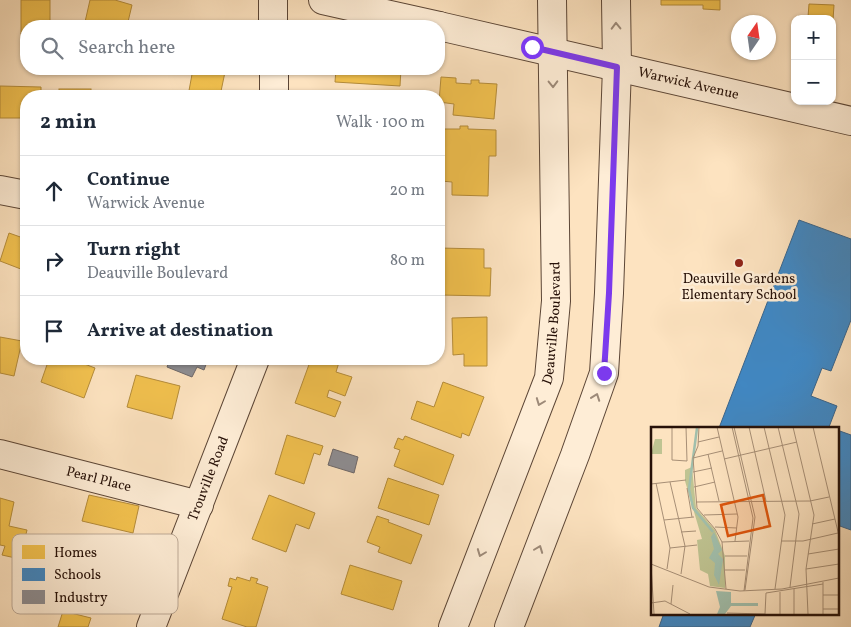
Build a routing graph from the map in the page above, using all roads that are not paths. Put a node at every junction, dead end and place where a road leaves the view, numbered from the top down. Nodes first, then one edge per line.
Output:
1 (273, 0) edge
2 (323, 0) edge
3 (552, 0) edge
4 (616, 0) edge
5 (273, 20) edge
6 (412, 20) edge
7 (445, 27) edge
8 (552, 52) junction
9 (617, 67) junction
10 (274, 75) edge
11 (274, 90) edge
12 (851, 122) edge
13 (0, 190) edge
14 (20, 194) edge
15 (253, 365) edge
16 (0, 454) edge
17 (198, 505) junction
18 (178, 557) edge
19 (156, 614) edge
20 (151, 627) edge
21 (452, 627) edge
22 (509, 627) edge

1 - 5 street
2 - 6 street, Warwick Avenue
3 - 8 street, Deauville Boulevard
9 -> 4 street
7 - 8 street, Warwick Avenue
8 - 9 street, Warwick Avenue
8 -> 21 street, Deauville Boulevard
9 - 12 street, Warwick Avenue
22 -> 9 street
10 - 11 street
13 - 14 street
15 - 17 street, Trouville Road
16 - 17 street, Pearl Place
17 - 18 street, Trouville Road
19 - 20 street, Trouville Road

